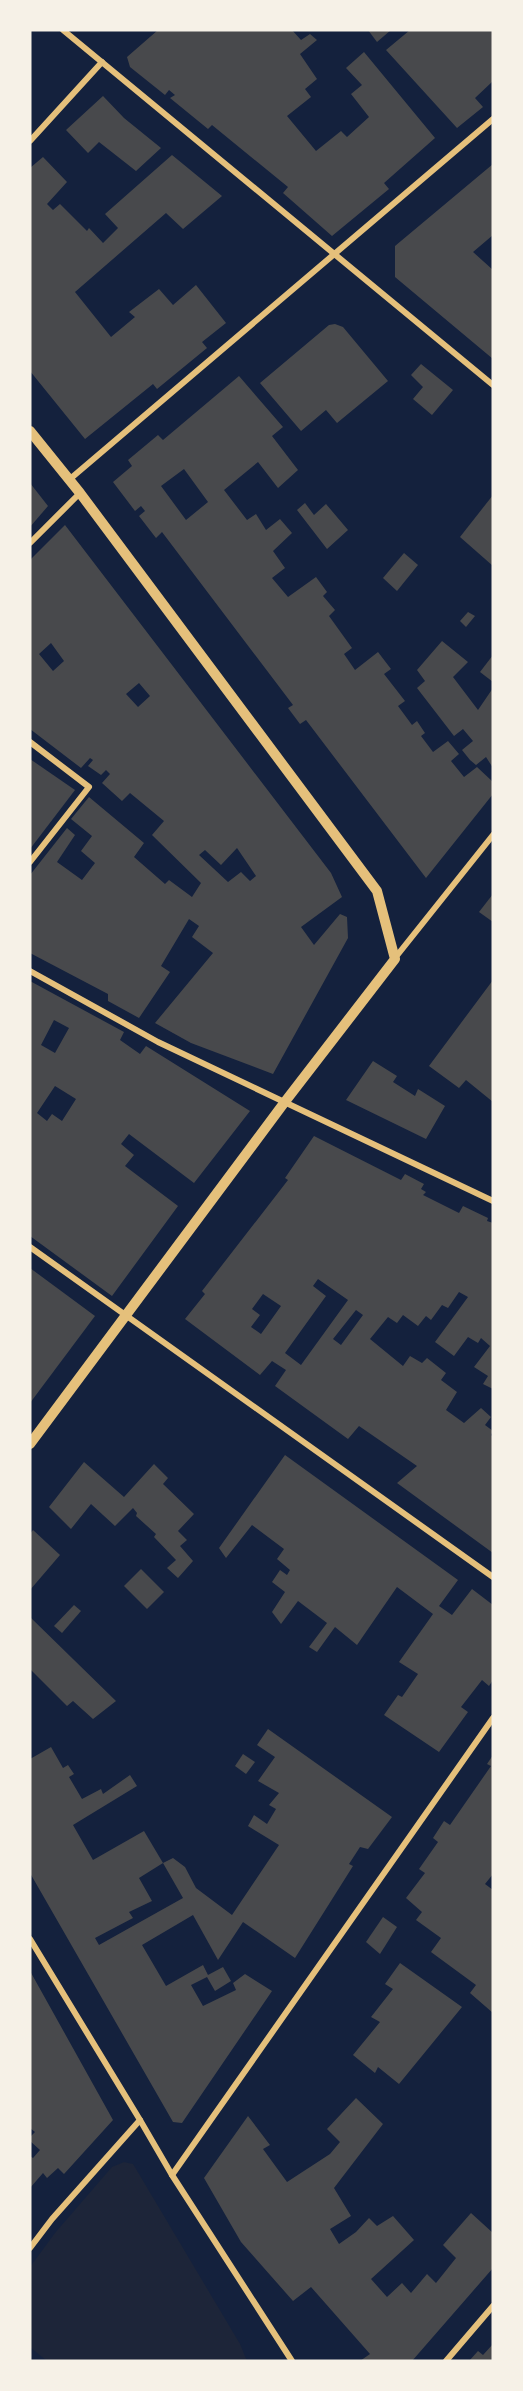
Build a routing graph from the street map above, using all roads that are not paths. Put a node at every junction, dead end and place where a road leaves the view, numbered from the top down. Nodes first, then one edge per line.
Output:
1 (63, 30) edge
2 (102, 62) junction
3 (493, 119) edge
4 (30, 141) edge
5 (335, 255) junction
6 (493, 385) edge
7 (30, 431) edge
8 (70, 479) junction
9 (80, 493) junction
10 (30, 543) edge
11 (30, 742) edge
12 (493, 835) edge
13 (30, 862) edge
14 (395, 959) junction
15 (30, 971) edge
16 (284, 1103) junction
17 (493, 1201) edge
18 (30, 1247) edge
19 (124, 1316) junction
20 (30, 1444) edge
21 (493, 1577) edge
22 (493, 1718) edge
23 (30, 1939) edge
24 (140, 2120) junction
25 (172, 2175) junction
26 (30, 2248) edge
27 (493, 2306) edge
28 (292, 2361) edge
29 (446, 2361) edge

1 - 2 street
2 - 4 street
2 - 5 street
3 - 5 street
5 - 6 street
5 - 8 street
7 - 8 street
8 - 9 street
9 - 10 street
9 - 14 street
11 - 13 street
12 - 14 street
14 - 16 street
15 - 16 street
16 - 17 street
16 - 19 street
18 - 19 street
19 - 20 street
19 - 21 street
22 - 25 street
23 - 24 street
24 - 25 street
24 - 26 street
25 - 28 street
27 - 29 street

